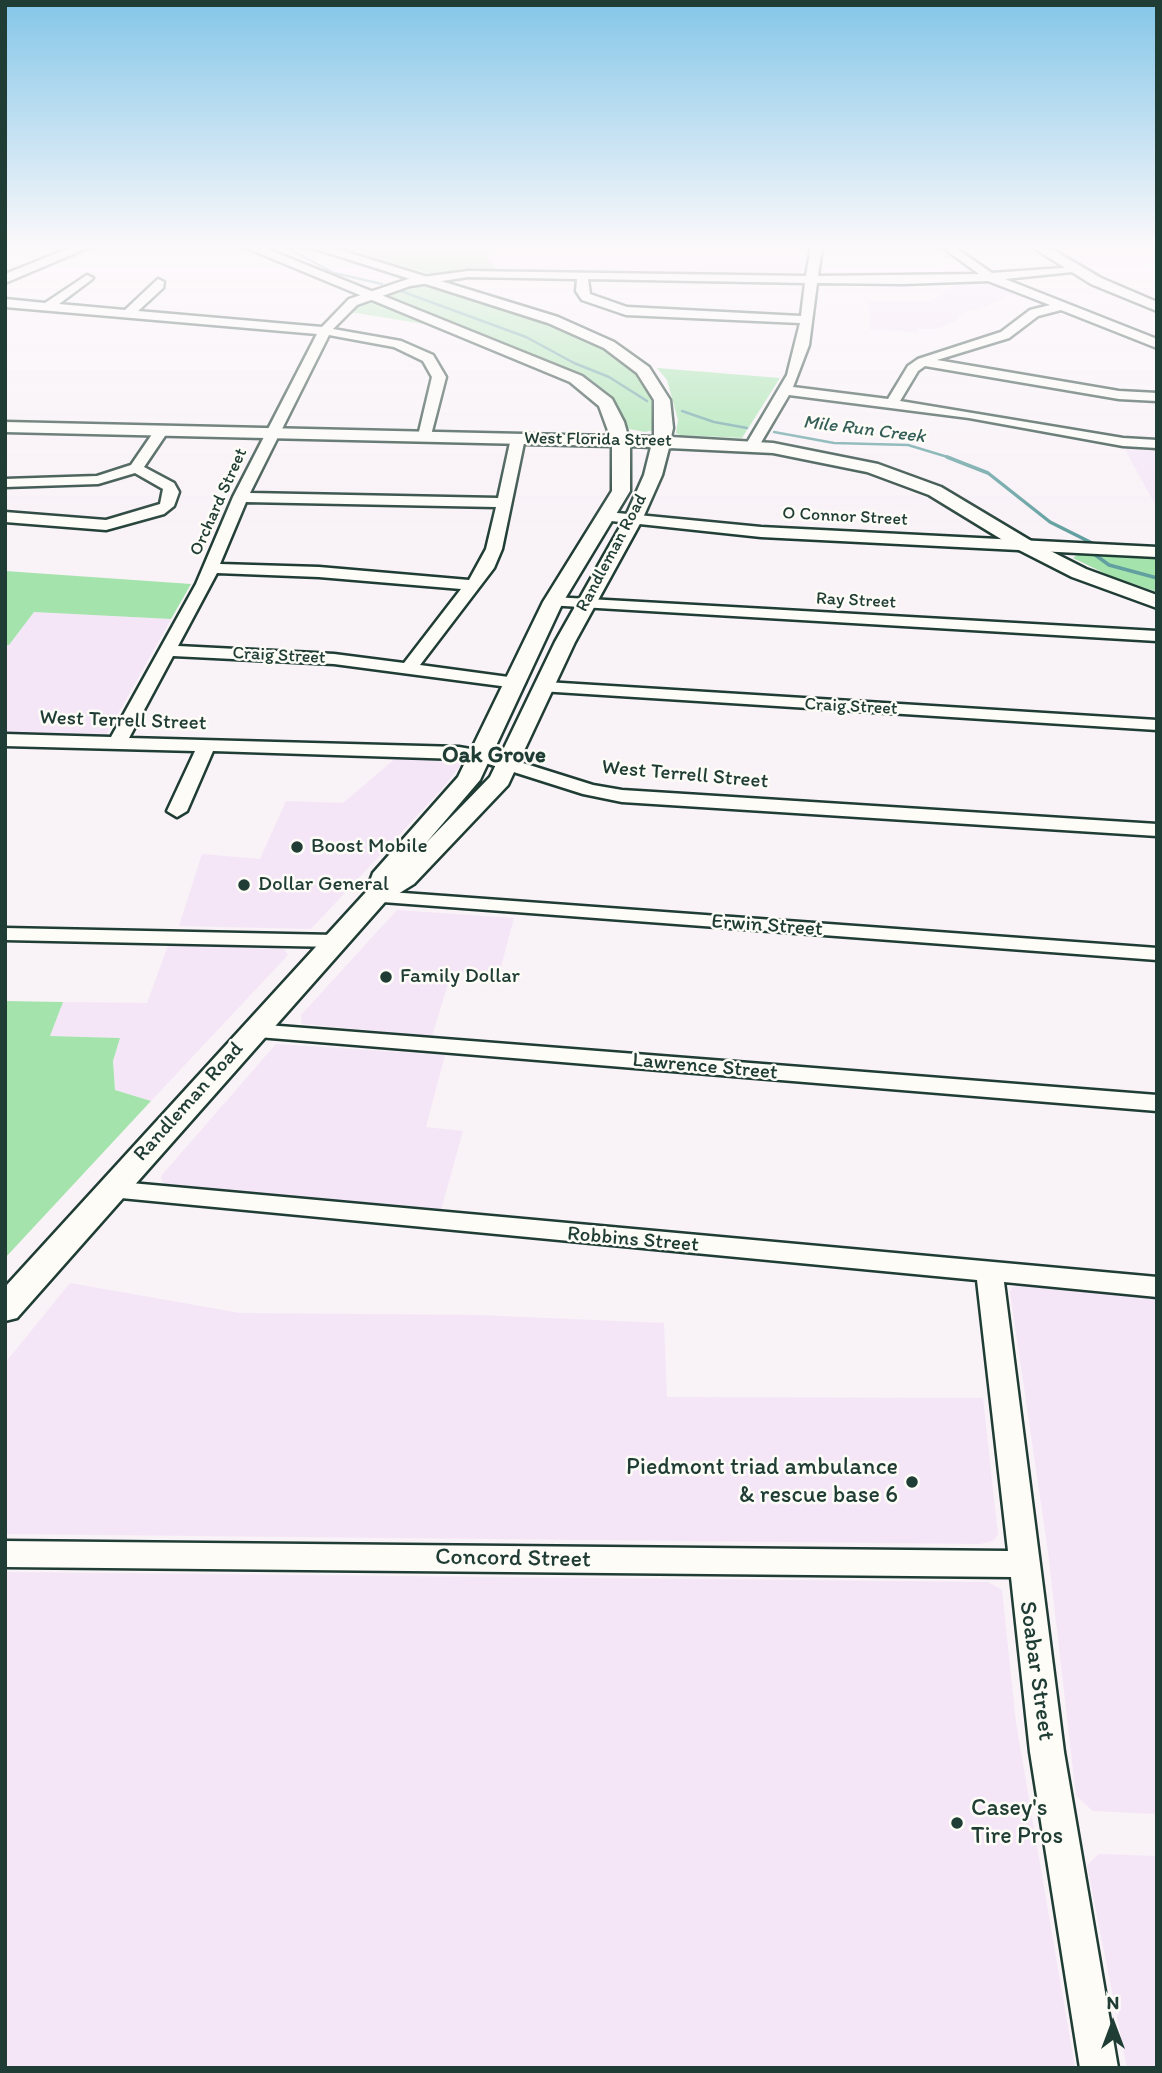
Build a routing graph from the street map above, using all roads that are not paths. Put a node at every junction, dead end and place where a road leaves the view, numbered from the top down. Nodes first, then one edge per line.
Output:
1 (318, 344) edge
2 (396, 344) edge
3 (492, 344) edge
4 (602, 344) edge
5 (803, 344) edge
6 (973, 344) edge
7 (923, 362) junction
8 (785, 390) junction
9 (1157, 397) edge
10 (892, 403) junction
11 (5, 426) edge
12 (162, 430) junction
13 (271, 433) junction
14 (425, 436) junction
15 (518, 438) junction
16 (619, 441) junction
17 (661, 442) junction
18 (1157, 444) edge
19 (752, 446) junction
20 (136, 468) junction
21 (5, 483) edge
22 (240, 497) junction
23 (503, 503) junction
24 (5, 517) edge
25 (607, 517) junction
26 (633, 520) junction
27 (998, 526) junction
28 (973, 543) junction
29 (1026, 546) junction
30 (1081, 549) junction
31 (1157, 552) edge
32 (1061, 564) junction
33 (211, 568) junction
34 (472, 585) junction
35 (553, 602) junction
36 (1157, 602) edge
37 (584, 605) junction
38 (1157, 636) edge
39 (167, 651) junction
40 (409, 668) junction
41 (516, 683) junction
42 (547, 687) junction
43 (1157, 725) edge
44 (5, 740) edge
45 (117, 743) junction
46 (206, 746) junction
47 (481, 756) junction
48 (509, 763) junction
49 (177, 811) dead end
50 (1157, 830) edge
51 (376, 897) junction
52 (5, 934) edge
53 (335, 941) junction
54 (1157, 954) edge
55 (254, 1031) junction
56 (1157, 1103) edge
57 (109, 1191) junction
58 (989, 1271) junction
59 (1157, 1287) edge
60 (5, 1309) edge
61 (5, 1554) edge
62 (1022, 1564) junction
63 (1100, 2068) edge

1 - 13 street, Orchard Street
2 - 14 street
3 - 16 main road, Randleman Road
4 - 17 main road, Randleman Road
5 - 8 street
6 - 7 street
7 - 9 street
7 - 10 street
8 - 10 street
8 - 19 street
10 - 18 street
11 - 12 main road, West Florida Street
12 - 13 main road, West Florida Street
12 - 20 street
13 - 14 main road, West Florida Street
13 - 22 street, Orchard Street
14 - 15 main road, West Florida Street
15 - 16 main road, West Florida Street
15 - 23 street
16 - 17 main road, West Florida Street
16 - 25 main road, Randleman Road
17 - 19 main road, West Florida Street
17 - 26 main road, Randleman Road
19 - 27 main road, West Florida Street
20 - 21 street
20 - 24 street
22 - 23 street
22 - 33 street, Orchard Street
23 - 34 street
25 - 26 street, O Connor Street
25 - 35 main road, Randleman Road
26 - 28 street, O Connor Street
26 - 37 main road, Randleman Road
27 - 28 street
27 - 29 main road, West Florida Street
28 - 29 street, O Connor Street
29 - 30 street, O Connor Street
29 - 32 main road, West Florida Street
30 - 31 street, O Connor Street
30 - 32 street
32 - 36 main road, West Florida Street
33 - 34 street
33 - 39 street, Orchard Street
34 - 40 street
35 - 37 street, Ray Street
35 - 41 main road, Randleman Road
37 - 38 street, Ray Street
37 - 42 main road, Randleman Road
39 - 40 street, Craig Street
39 - 45 street, Orchard Street
40 - 41 street, Craig Street
41 - 47 main road, Randleman Road
42 - 43 street, Craig Street
42 - 48 main road, Randleman Road
44 - 45 street, West Terrell Street
45 - 46 street, West Terrell Street
46 - 47 street, West Terrell Street
46 - 49 street
47 - 48 street, West Terrell Street
47 - 51 main road, Randleman Road
48 - 50 street, West Terrell Street
48 - 51 main road, Randleman Road
51 - 53 main road, Randleman Road
51 - 54 street, Erwin Street
52 - 53 street
53 - 55 main road, Randleman Road
55 - 56 street, Lawrence Street
55 - 57 main road, Randleman Road
57 - 58 street, Robbins Street
57 - 60 main road, Randleman Road
58 - 59 street, Robbins Street
58 - 62 street, Soabar Street
61 - 62 street, Concord Street
62 - 63 street, Soabar Street

